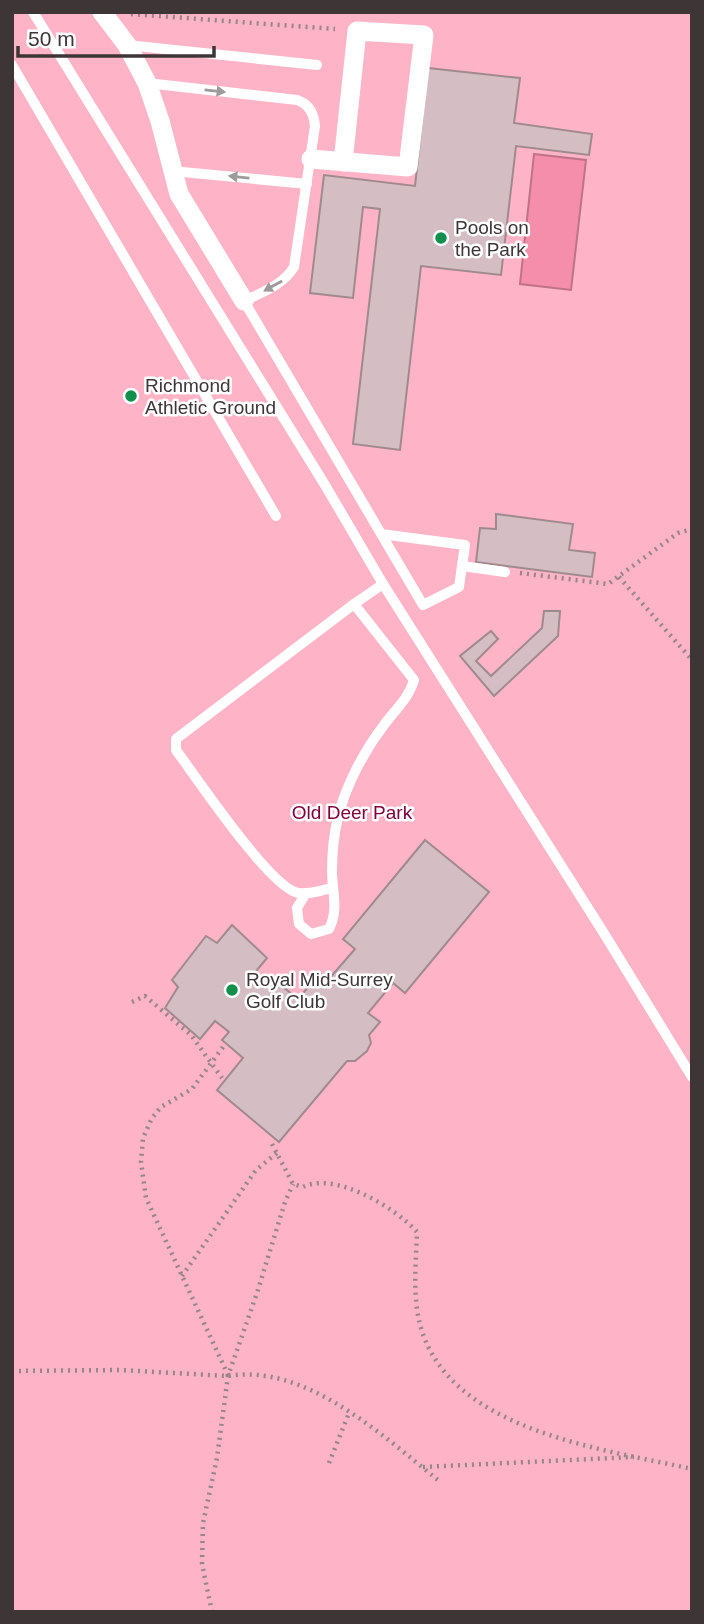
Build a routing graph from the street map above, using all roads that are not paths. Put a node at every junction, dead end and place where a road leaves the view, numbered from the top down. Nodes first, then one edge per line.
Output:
1 (33, 12) edge
2 (110, 13) edge
3 (127, 45) junction
4 (12, 65) edge
5 (317, 65) dead end
6 (147, 83) junction
7 (311, 159) junction
8 (343, 162) junction
9 (172, 171) junction
10 (307, 184) junction
11 (244, 301) junction
12 (276, 516) dead end
13 (381, 534) junction
14 (462, 566) junction
15 (505, 572) road end
16 (383, 584) junction
17 (354, 604) junction
18 (332, 888) junction
19 (306, 893) junction
20 (692, 1077) edge

1 - 16 lane
2 - 3 street
3 - 5 lane
3 - 6 street
4 - 12 lane
6 -> 7 lane
6 - 9 street
7 - 8 street
7 - 10 lane
8 - 8 street
10 -> 9 lane
9 - 11 street
10 -> 11 lane
11 - 13 lane
13 - 14 lane
13 - 14 lane
14 - 15 lane
16 - 17 lane
16 - 20 lane
17 - 18 lane
17 - 19 lane
18 - 19 lane
18 - 19 lane

